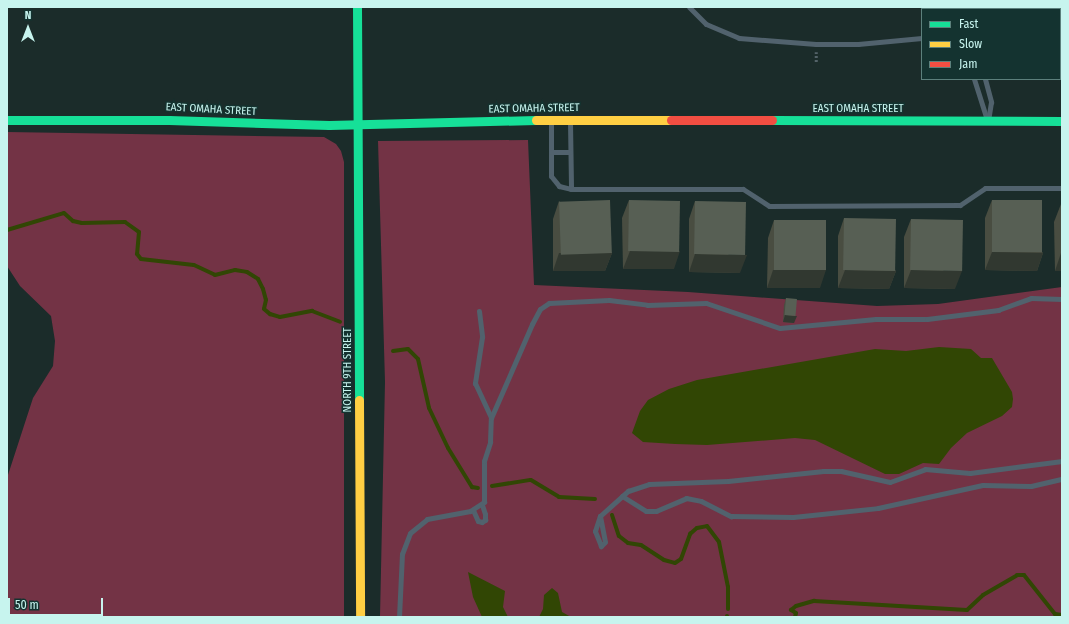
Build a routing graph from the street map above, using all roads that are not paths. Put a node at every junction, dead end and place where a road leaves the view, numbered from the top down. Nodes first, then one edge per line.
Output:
1 (357, 7) edge
2 (689, 7) edge
3 (921, 38) edge
4 (974, 80) edge
5 (985, 80) edge
6 (7, 120) edge
7 (550, 120) junction
8 (570, 120) junction
9 (988, 121) junction
10 (1062, 121) edge
11 (357, 124) junction
12 (551, 152) junction
13 (570, 152) junction
14 (1062, 188) edge
15 (571, 189) junction
16 (1062, 299) edge
17 (479, 311) dead end
18 (491, 418) junction
19 (1062, 461) edge
20 (1062, 479) edge
21 (622, 496) junction
22 (482, 505) junction
23 (473, 510) junction
24 (600, 516) junction
25 (360, 617) edge
26 (399, 617) edge

1 - 11 main road, NORTH 9TH STREET
2 - 3 lane
4 - 9 lane
5 - 9 lane
6 - 11 main road, EAST OMAHA STREET
7 - 8 main road, EAST OMAHA STREET
7 - 11 main road, EAST OMAHA STREET
7 - 12 lane
8 - 9 main road, EAST OMAHA STREET
8 - 13 lane
9 - 10 main road, EAST OMAHA STREET
11 - 25 main road, NORTH 9TH STREET
12 - 13 lane
12 - 15 lane
13 - 15 lane
14 - 15 lane
16 - 18 lane
17 - 18 lane
18 - 22 lane
19 - 21 lane
20 - 21 lane
21 - 24 lane
22 - 23 lane
22 - 23 lane
23 - 26 lane
24 - 24 lane

